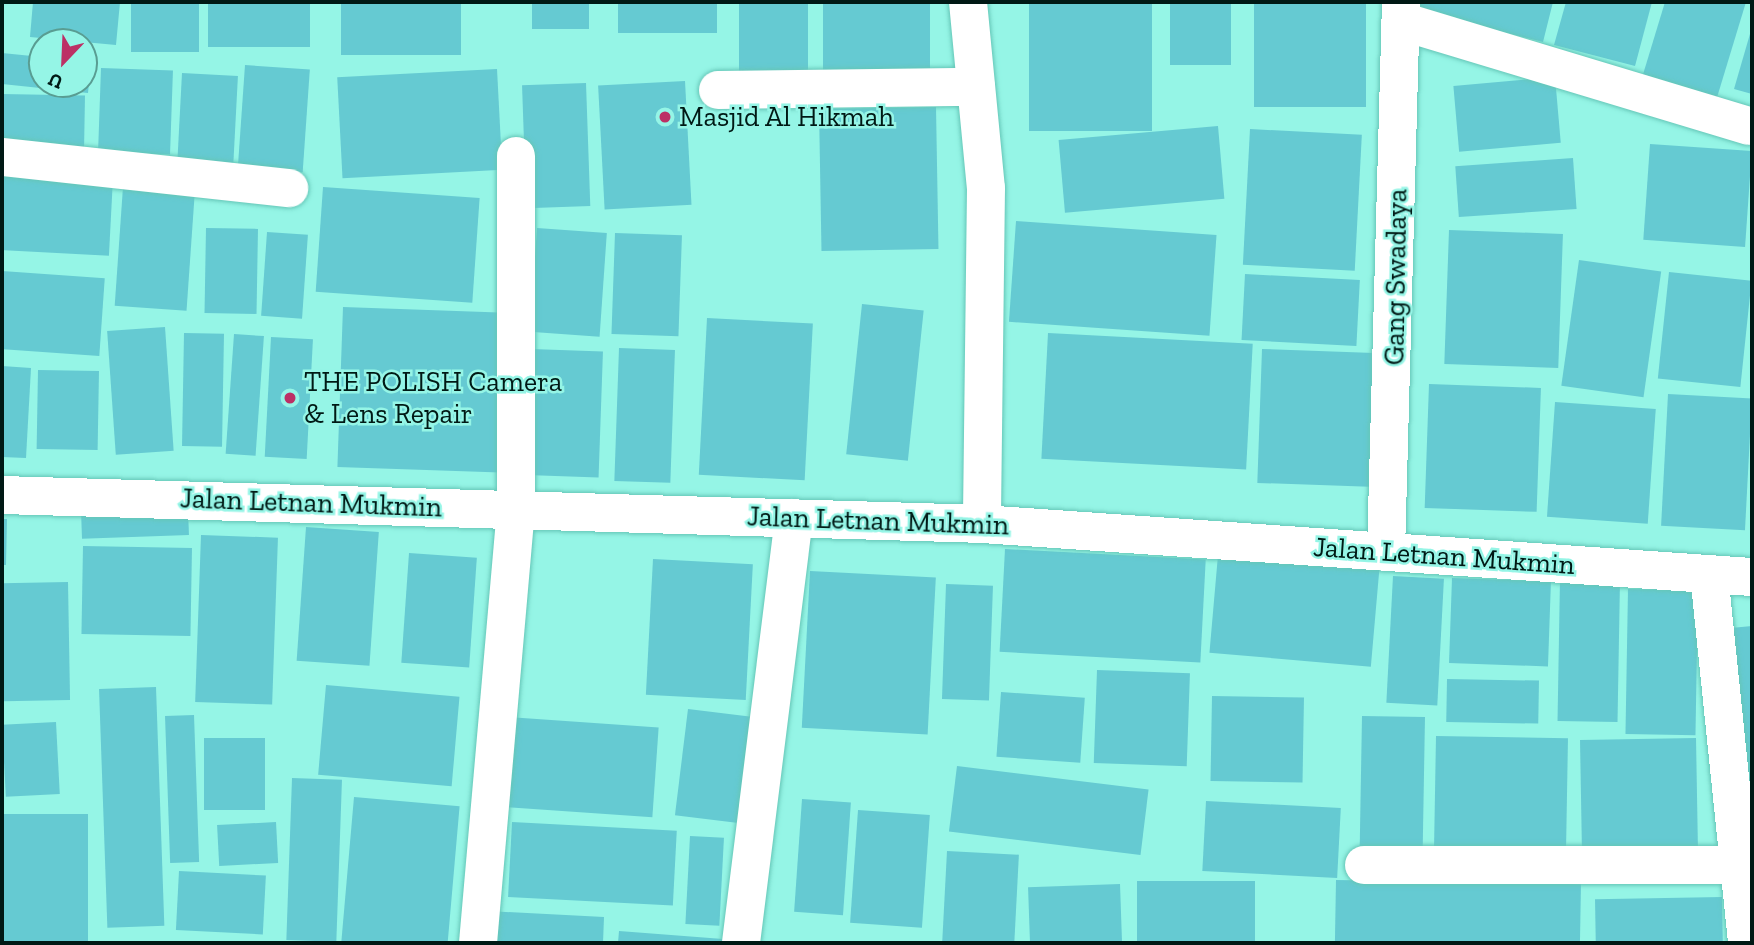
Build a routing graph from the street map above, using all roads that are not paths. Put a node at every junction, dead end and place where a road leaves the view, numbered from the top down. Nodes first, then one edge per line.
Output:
1 (968, 2) edge
2 (1401, 11) edge
3 (976, 87) junction
4 (718, 90) dead end
5 (1749, 126) dead end
6 (516, 156) dead end
7 (2, 157) edge
8 (289, 188) dead end
9 (2, 495) edge
10 (516, 509) junction
11 (794, 518) junction
12 (982, 524) junction
13 (1387, 552) junction
14 (1709, 574) junction
15 (1752, 578) edge
16 (1364, 864) dead end
17 (1735, 865) junction
18 (478, 943) edge
19 (741, 943) edge
20 (1747, 943) edge

1 - 3 street
2 - 5 street
2 - 13 street, Gang Swadaya
3 - 4 street
3 - 12 street
6 - 10 street
7 - 8 street
9 - 10 street, Jalan Letnan Mukmin
10 - 11 street, Jalan Letnan Mukmin
10 - 18 street
11 - 12 street, Jalan Letnan Mukmin
11 - 19 street
12 - 13 street, Jalan Letnan Mukmin
13 - 14 street, Jalan Letnan Mukmin
14 - 15 street, Jalan Letnan Mukmin
14 - 17 street
16 - 17 street
17 - 20 street

